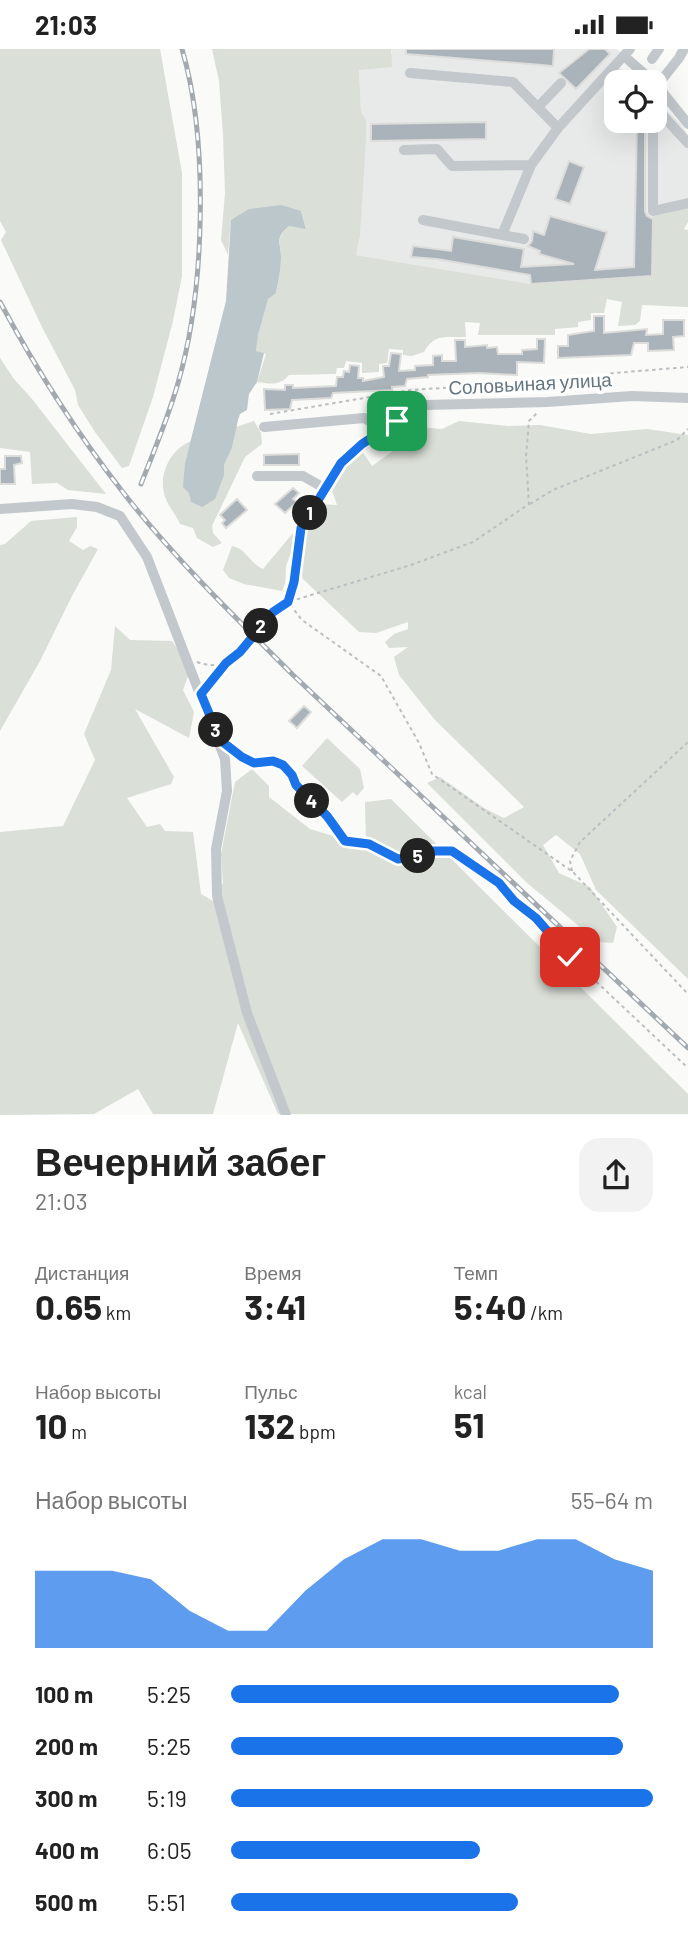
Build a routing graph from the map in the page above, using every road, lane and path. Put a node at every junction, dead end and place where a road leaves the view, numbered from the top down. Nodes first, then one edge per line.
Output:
1 (612, 49) edge
2 (659, 49) edge
3 (684, 49) edge
4 (625, 54) edge
5 (652, 59) dead end
6 (641, 70) edge
7 (410, 73) dead end
8 (561, 83) dead end
9 (538, 107) junction
10 (667, 120) edge
11 (688, 124) edge
12 (558, 128) junction
13 (653, 133) edge
14 (687, 141) edge
15 (404, 150) dead end
16 (531, 165) junction
17 (688, 203) edge
18 (424, 220) dead end
19 (502, 235) junction
20 (524, 239) dead end
21 (688, 367) edge
22 (688, 398) edge
23 (547, 402) junction
24 (270, 414) dead end
25 (397, 421) junction
26 (264, 427) dead end
27 (688, 429) edge
28 (257, 476) dead end
29 (324, 488) junction
30 (529, 504) junction
31 (0, 509) edge
32 (294, 582) joint
33 (288, 602) junction
34 (187, 658) junction
35 (226, 663) junction
36 (201, 694) junction
37 (220, 740) junction
38 (688, 742) edge
39 (573, 872) junction
40 (688, 994) edge
41 (688, 1068) edge
42 (286, 1115) edge

1 - 4 street
2 - 5 street
3 - 11 street
4 - 6 street
4 - 12 street
7 - 9 street
8 - 9 street
9 - 12 street
10 - 14 street
12 - 16 street
13 - 17 street
15 - 16 street
16 - 19 street
18 - 19 street
19 - 20 street
21 - 24 path
22 - 23 street, Соловьиная улица
23 - 25 street, Соловьиная улица
23 - 30 path
25 - 26 street
25 - 29 street, Соловьиная улица
27 - 30 path
28 - 29 street
29 - 32 street, Соловьиная улица
30 - 33 path
31 - 34 street
32 - 33 path
33 - 35 path
33 - 39 path
34 - 35 path
34 - 36 street
35 - 36 path
36 - 37 street
37 - 41 path
37 - 42 street
38 - 39 path
39 - 40 path

